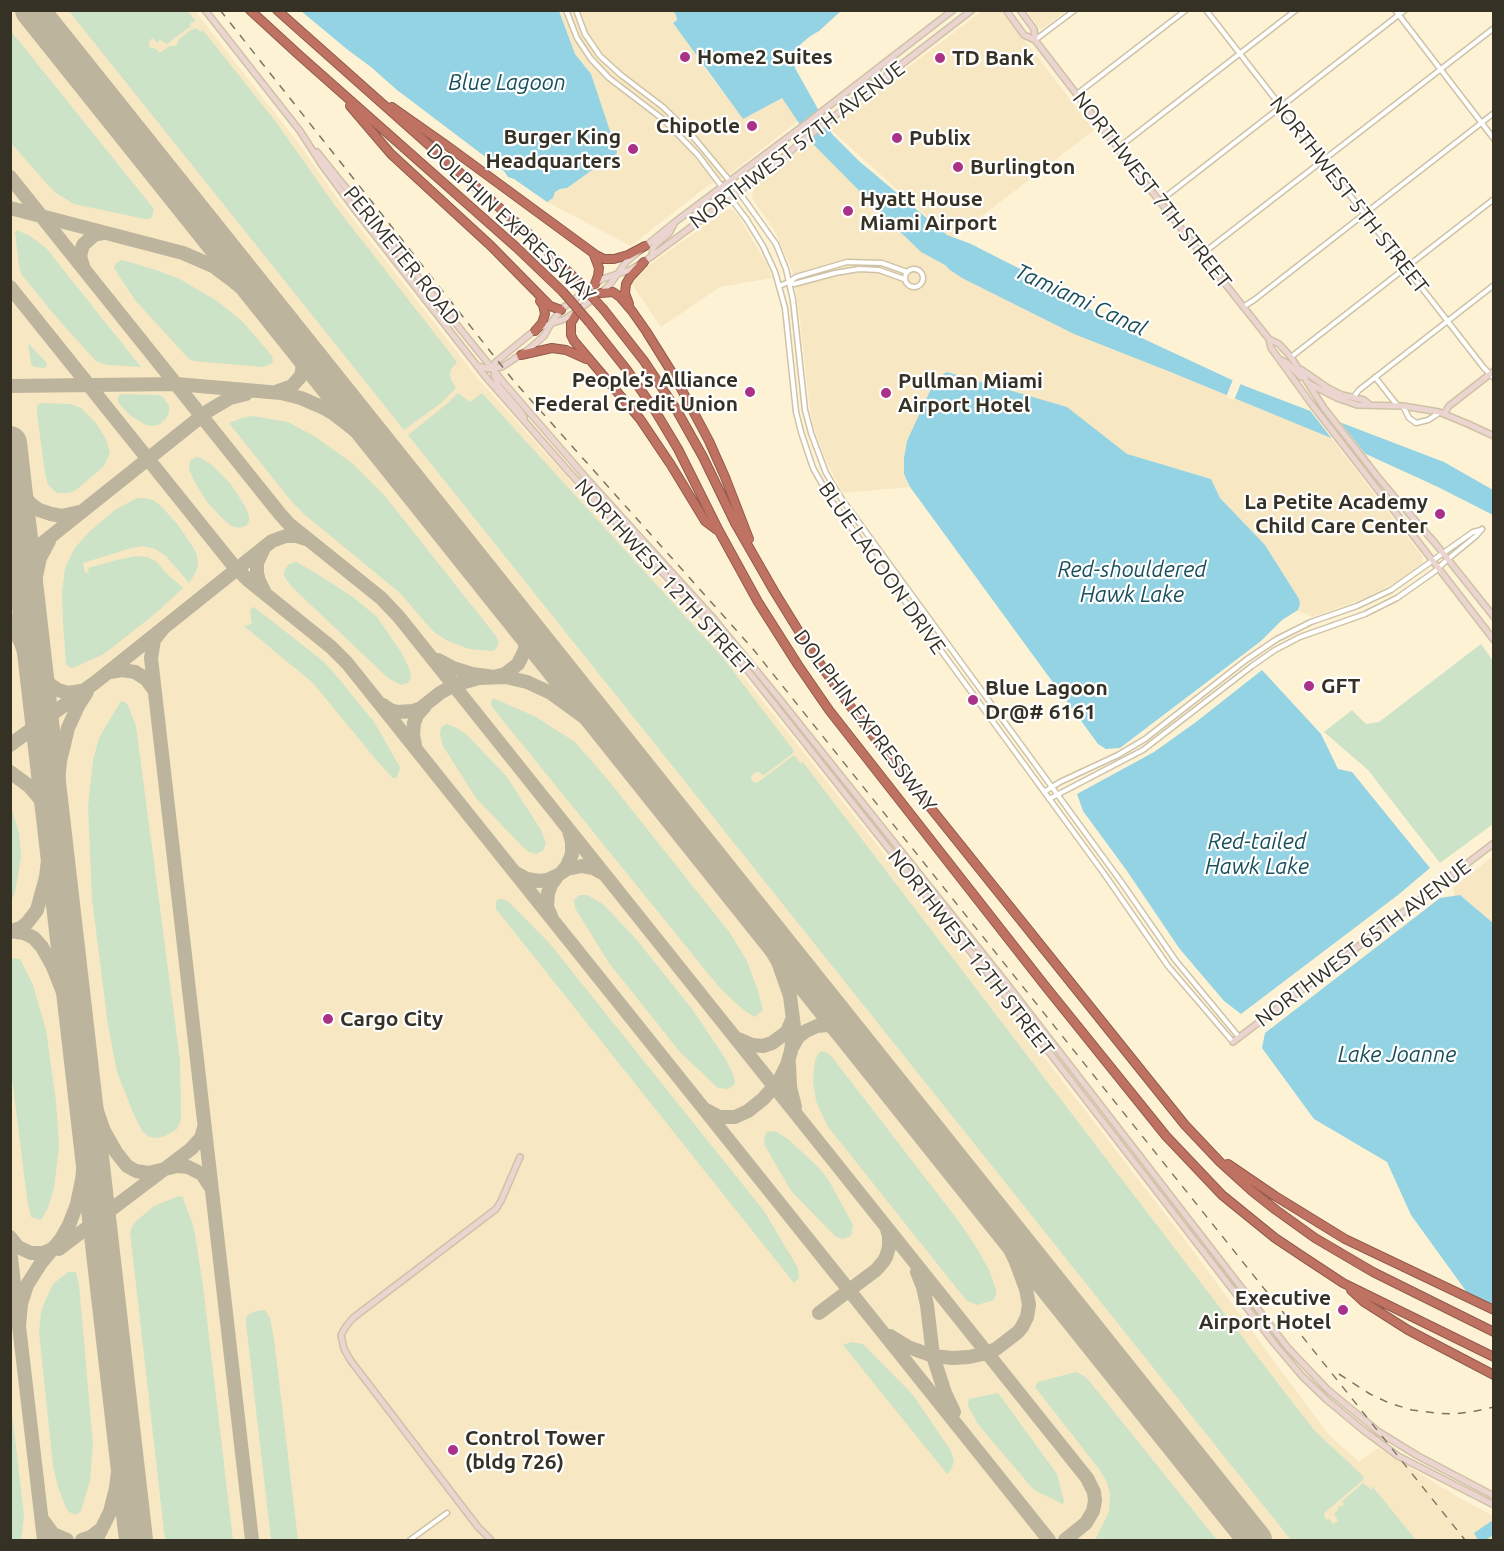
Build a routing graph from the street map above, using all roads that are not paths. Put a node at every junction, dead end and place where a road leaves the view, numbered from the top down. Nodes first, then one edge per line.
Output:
1 (205, 10) edge
2 (250, 10) edge
3 (277, 10) edge
4 (576, 10) edge
5 (953, 10) edge
6 (972, 10) edge
7 (1006, 10) edge
8 (1020, 10) edge
9 (1075, 10) edge
10 (1186, 10) edge
11 (1206, 10) edge
12 (1296, 10) edge
13 (1395, 10) edge
14 (1405, 10) edge
15 (566, 11) edge
16 (1399, 16) junction
17 (1494, 28) edge
18 (1035, 40) junction
19 (897, 54) junction
20 (1240, 54) junction
21 (878, 69) junction
22 (1440, 69) junction
23 (887, 77) junction
24 (332, 85) junction
25 (361, 86) junction
26 (866, 93) junction
27 (1077, 94) junction
28 (1281, 107) junction
29 (1494, 113) edge
30 (1481, 123) junction
31 (1494, 139) edge
32 (309, 145) junction
33 (1118, 148) junction
34 (1323, 160) junction
35 (730, 182) junction
36 (723, 187) junction
37 (739, 192) junction
38 (731, 198) junction
39 (1494, 199) edge
40 (1160, 201) junction
41 (1365, 214) junction
42 (675, 222) junction
43 (645, 246) junction
44 (593, 253) junction
45 (1202, 254) junction
46 (652, 256) junction
47 (644, 262) junction
48 (1406, 267) junction
49 (907, 272) junction
50 (617, 274) junction
51 (904, 279) junction
52 (789, 282) junction
53 (595, 284) junction
54 (1494, 285) edge
55 (779, 286) junction
56 (536, 291) junction
57 (601, 293) junction
58 (1243, 307) junction
59 (579, 309) junction
60 (561, 310) junction
61 (632, 311) junction
62 (1448, 321) junction
63 (550, 324) junction
64 (535, 331) junction
65 (1269, 339) junction
66 (521, 355) junction
67 (1291, 357) junction
68 (1278, 358) junction
69 (593, 363) junction
70 (476, 365) junction
71 (506, 365) junction
72 (1298, 367) junction
73 (493, 369) junction
74 (1492, 375) edge
75 (1375, 377) junction
76 (1307, 382) junction
77 (504, 383) junction
78 (1353, 398) junction
79 (1369, 404) junction
80 (1400, 406) junction
81 (805, 410) junction
82 (796, 412) junction
83 (1442, 413) junction
84 (528, 425) junction
85 (1494, 436) edge
86 (719, 531) junction
87 (1446, 557) junction
88 (757, 560) junction
89 (1432, 562) junction
90 (1438, 569) junction
91 (896, 573) junction
92 (886, 576) junction
93 (1494, 617) edge
94 (1494, 640) edge
95 (1053, 787) junction
96 (1044, 792) junction
97 (1058, 794) junction
98 (1049, 799) junction
99 (1494, 843) edge
100 (1239, 1037) junction
101 (1233, 1042) joint
102 (1210, 1151) junction
103 (520, 1157) dead end
104 (1343, 1283) junction
105 (1494, 1310) edge
106 (1494, 1332) edge
107 (1494, 1357) edge
108 (1492, 1374) edge
109 (1494, 1496) edge
110 (1494, 1505) edge
111 (447, 1513) dead end
112 (478, 1527) junction
113 (410, 1540) edge
114 (484, 1540) edge
115 (491, 1540) edge

1 - 32 main road, PERIMETER ROAD
2 - 24 highway, DOLPHIN EXPRESSWAY
3 - 25 highway, DOLPHIN EXPRESSWAY
4 - 35 street, BLUE LAGOON DRIVE
5 - 19 main road, NORTHWEST 57TH AVENUE
6 - 23 main road, NORTHWEST 57TH AVENUE
7 - 18 main road, NORTHWEST 7TH STREET
8 - 18 main road, NORTHWEST 7TH STREET
9 - 18 street
10 - 27 street
11 - 20 street, NORTHWEST 5TH STREET
12 - 20 street
13 - 16 street
14 - 16 street
15 - 36 street, BLUE LAGOON DRIVE
16 - 22 street
16 - 28 street
17 - 22 street
18 - 27 main road, NORTHWEST 7TH STREET
19 - 21 main road, NORTHWEST 57TH AVENUE
19 - 23 main road
20 - 28 street, NORTHWEST 5TH STREET
20 - 33 street
21 - 26 main road
21 - 35 main road, NORTHWEST 57TH AVENUE
22 - 30 street
22 - 34 street
23 - 26 main road, NORTHWEST 57TH AVENUE
24 - 56 highway
24 - 86 highway, DOLPHIN EXPRESSWAY, bridge
25 - 44 highway
25 - 88 highway, DOLPHIN EXPRESSWAY, bridge
26 - 37 main road, NORTHWEST 57TH AVENUE
27 - 33 main road, NORTHWEST 7TH STREET
28 - 34 street, NORTHWEST 5TH STREET
28 - 40 street
29 - 30 street
30 - 31 street
30 - 41 street
32 - 70 main road, PERIMETER ROAD
32 - 73 main road, PERIMETER ROAD
33 - 40 main road, NORTHWEST 7TH STREET
34 - 41 street, NORTHWEST 5TH STREET
34 - 45 street
35 - 36 main road, NORTHWEST 57TH AVENUE
35 - 37 street, BLUE LAGOON DRIVE
36 - 38 street, BLUE LAGOON DRIVE
36 - 42 main road, NORTHWEST 57TH AVENUE
37 - 38 main road, NORTHWEST 57TH AVENUE
37 - 52 street, BLUE LAGOON DRIVE
38 - 46 main road, NORTHWEST 57TH AVENUE
38 - 55 street, BLUE LAGOON DRIVE
39 - 48 street
40 - 45 main road, NORTHWEST 7TH STREET
41 - 48 street, NORTHWEST 5TH STREET
41 - 58 street
42 - 43 main road, NORTHWEST 57TH AVENUE
42 - 46 main road
43 - 44 highway
43 - 50 main road, NORTHWEST 57TH AVENUE
44 - 53 highway
45 - 58 main road, NORTHWEST 7TH STREET
46 - 47 main road, NORTHWEST 57TH AVENUE
47 - 50 main road, NORTHWEST 57TH AVENUE
47 - 61 highway
48 - 62 street, NORTHWEST 5TH STREET
48 - 67 street
49 - 51 street
49 - 51 street
49 - 52 street
50 - 53 main road, NORTHWEST 57TH AVENUE
50 - 57 main road, NORTHWEST 57TH AVENUE
51 - 52 street
52 - 55 street
52 - 81 street, BLUE LAGOON DRIVE
53 - 60 main road, NORTHWEST 57TH AVENUE
54 - 62 street
55 - 82 street, BLUE LAGOON DRIVE
56 - 60 highway
56 - 64 highway
57 - 59 main road, NORTHWEST 57TH AVENUE
57 - 61 highway
58 - 65 main road, NORTHWEST 7TH STREET
59 - 63 main road, NORTHWEST 57TH AVENUE
59 - 69 highway
60 - 63 main road, NORTHWEST 57TH AVENUE
61 - 88 highway
62 - 74 street, NORTHWEST 5TH STREET
62 - 75 street
63 - 64 main road
63 - 66 main road, NORTHWEST 57TH AVENUE
64 - 73 main road
65 - 67 main road, NORTHWEST 7TH STREET
65 - 68 main road, NORTHWEST 7TH STREET
66 - 69 highway
66 - 71 main road, NORTHWEST 57TH AVENUE
67 - 72 main road, NORTHWEST 7TH STREET
68 - 76 main road
68 - 89 main road, NORTHWEST 7TH STREET
69 - 86 highway
70 - 73 main road
70 - 84 main road, NORTHWEST 12TH STREET
71 - 73 main road, NORTHWEST 57TH AVENUE
71 - 77 main road
72 - 76 main road, NORTHWEST 7TH STREET
72 - 78 main road
73 - 77 main road, NORTHWEST 12TH STREET
73 - 84 main road
74 - 83 main road
75 - 78 street
75 - 80 street
76 - 79 main road
76 - 87 main road, NORTHWEST 7TH STREET
77 - 109 main road, NORTHWEST 12TH STREET
78 - 79 main road
79 - 80 main road
80 - 83 main road
80 - 83 street
81 - 82 street
81 - 91 street, BLUE LAGOON DRIVE
82 - 92 street, BLUE LAGOON DRIVE
83 - 85 main road
84 - 110 main road, NORTHWEST 12TH STREET
86 - 104 highway, DOLPHIN EXPRESSWAY
87 - 87 street
87 - 89 street
87 - 90 street
87 - 93 main road, NORTHWEST 7TH STREET
88 - 102 highway, DOLPHIN EXPRESSWAY
89 - 90 main road, NORTHWEST 7TH STREET
89 - 95 street
90 - 94 main road, NORTHWEST 7TH STREET
90 - 97 street
91 - 92 street
91 - 95 street, BLUE LAGOON DRIVE
92 - 96 street, BLUE LAGOON DRIVE
95 - 96 street
95 - 97 street, BLUE LAGOON DRIVE
96 - 98 street, BLUE LAGOON DRIVE
97 - 98 street
97 - 100 street, BLUE LAGOON DRIVE
98 - 101 street, BLUE LAGOON DRIVE
99 - 100 main road, NORTHWEST 65TH AVENUE
100 - 101 main road, NORTHWEST 65TH AVENUE
102 - 105 highway
102 - 106 highway, DOLPHIN EXPRESSWAY
103 - 112 main road
104 - 107 highway, DOLPHIN EXPRESSWAY
104 - 108 highway
111 - 113 street
112 - 114 main road
112 - 115 main road

